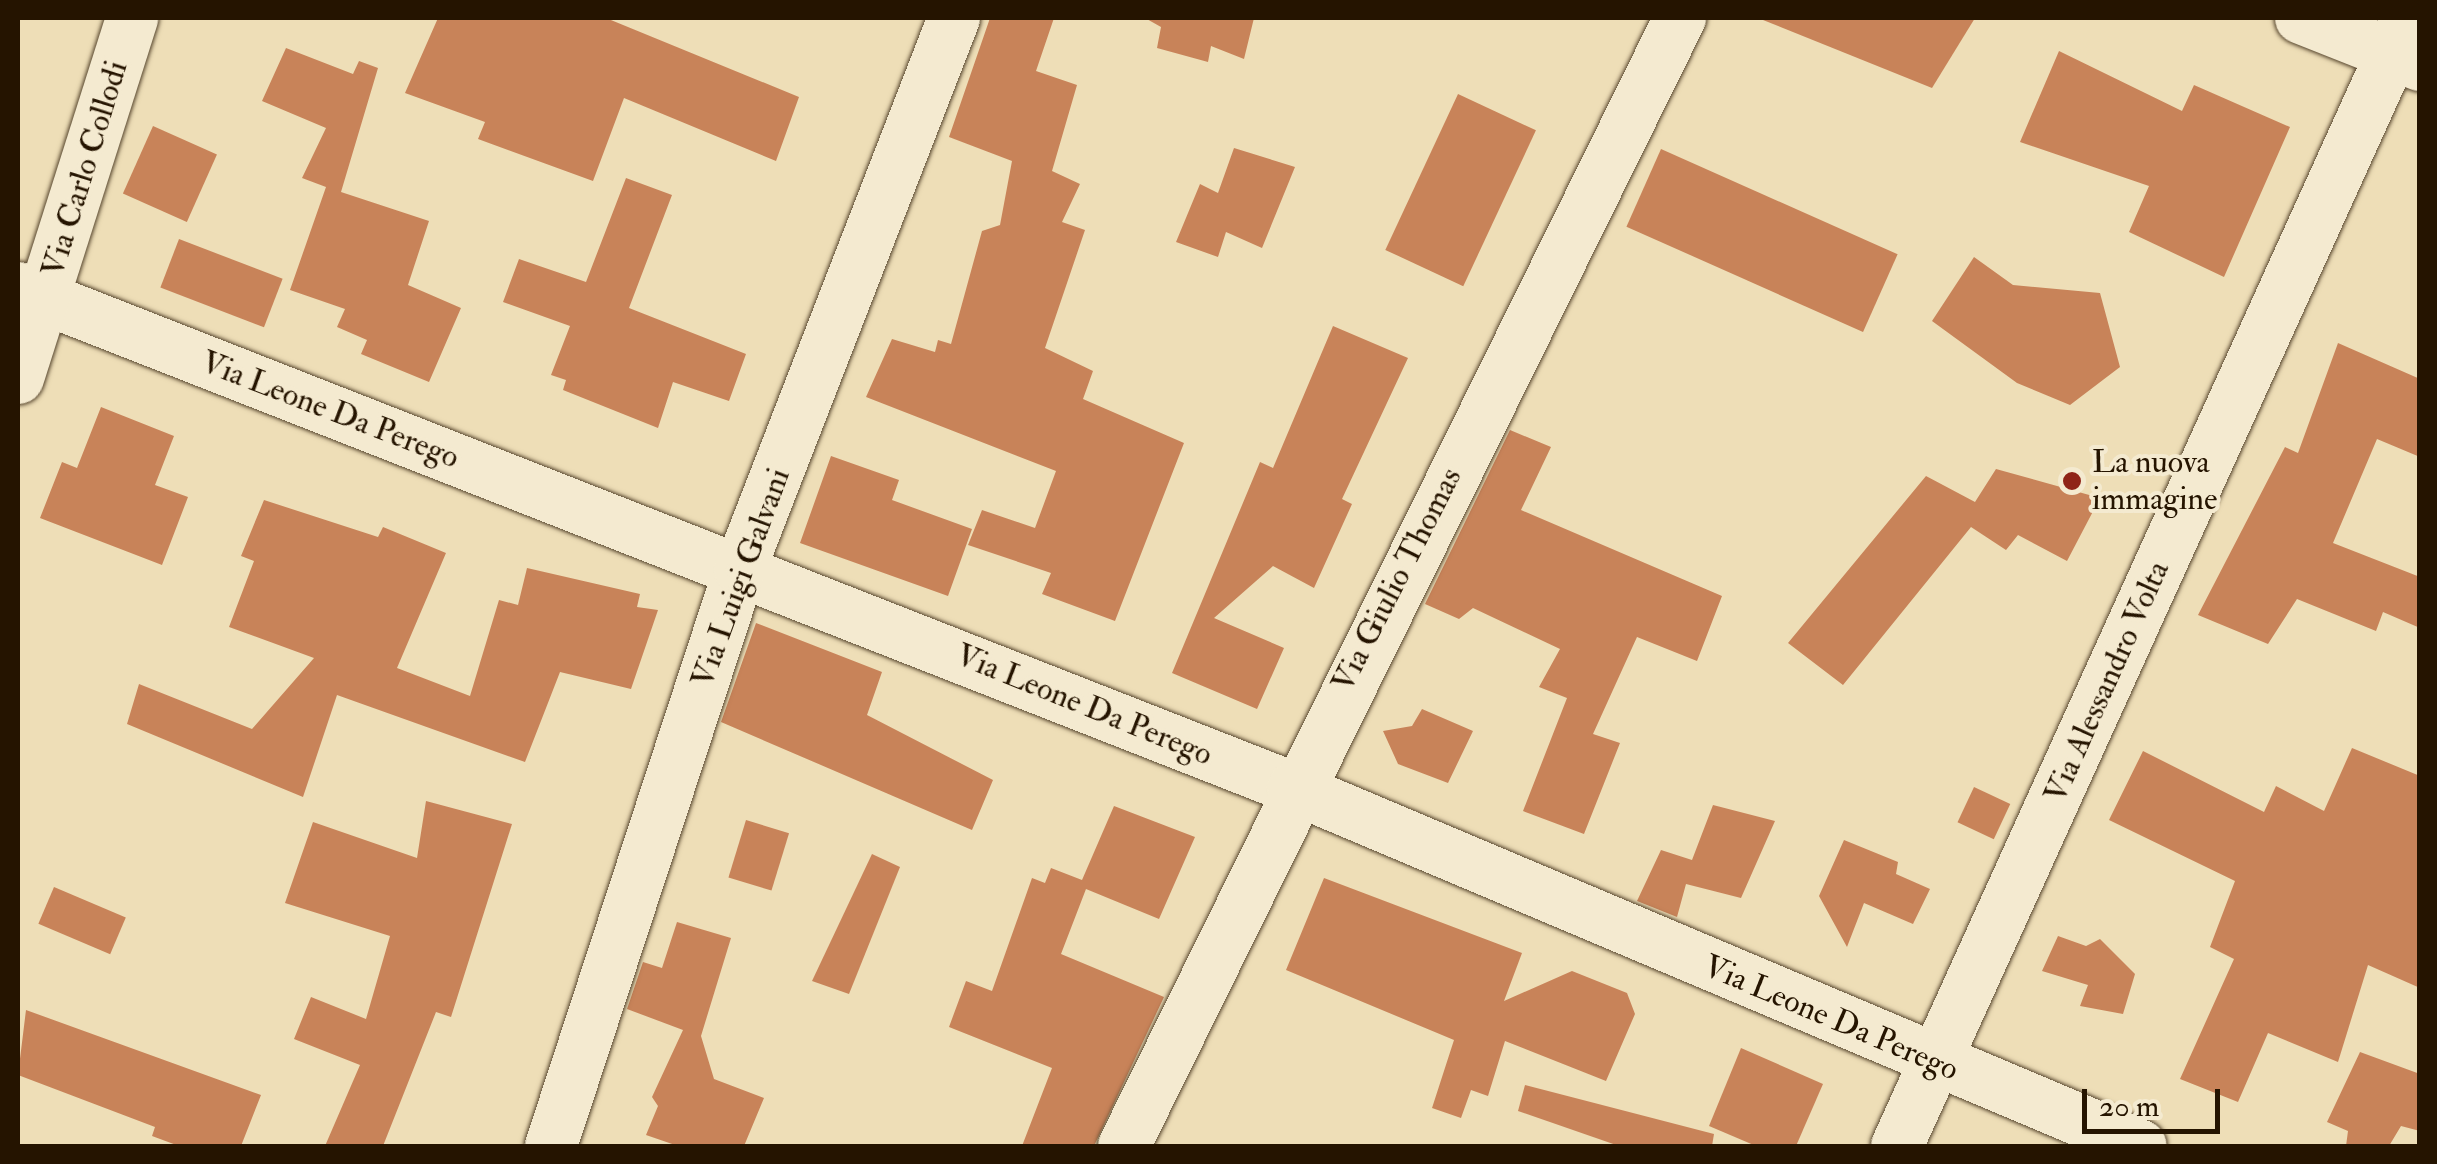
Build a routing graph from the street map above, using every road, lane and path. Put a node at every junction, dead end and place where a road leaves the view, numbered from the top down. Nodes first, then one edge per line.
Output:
1 (132, 18) edge
2 (954, 18) edge
3 (1680, 18) edge
4 (2301, 18) edge
5 (2406, 46) edge
6 (31, 294) edge
7 (18, 378) edge
8 (740, 570) junction
9 (1293, 788) junction
10 (1936, 1063) junction
11 (551, 1146) edge
12 (1124, 1146) edge
13 (1897, 1146) edge
14 (2140, 1146) edge

1 - 6 street, Via Carlo Collodi
2 - 8 street, Via Luigi Galvani
3 - 9 street, Via Giulio Thomas
4 - 5 street
5 - 10 street, Via Alessandro Volta
6 - 7 street, Via Carlo Collodi
6 - 8 street, Via Leone Da Perego
8 - 9 street, Via Leone Da Perego
8 - 11 street, Via Luigi Galvani
9 - 10 street, Via Leone Da Perego
9 - 12 street, Via Giulio Thomas
10 - 13 street, Via Alessandro Volta
10 - 14 street, Via Leone Da Perego

